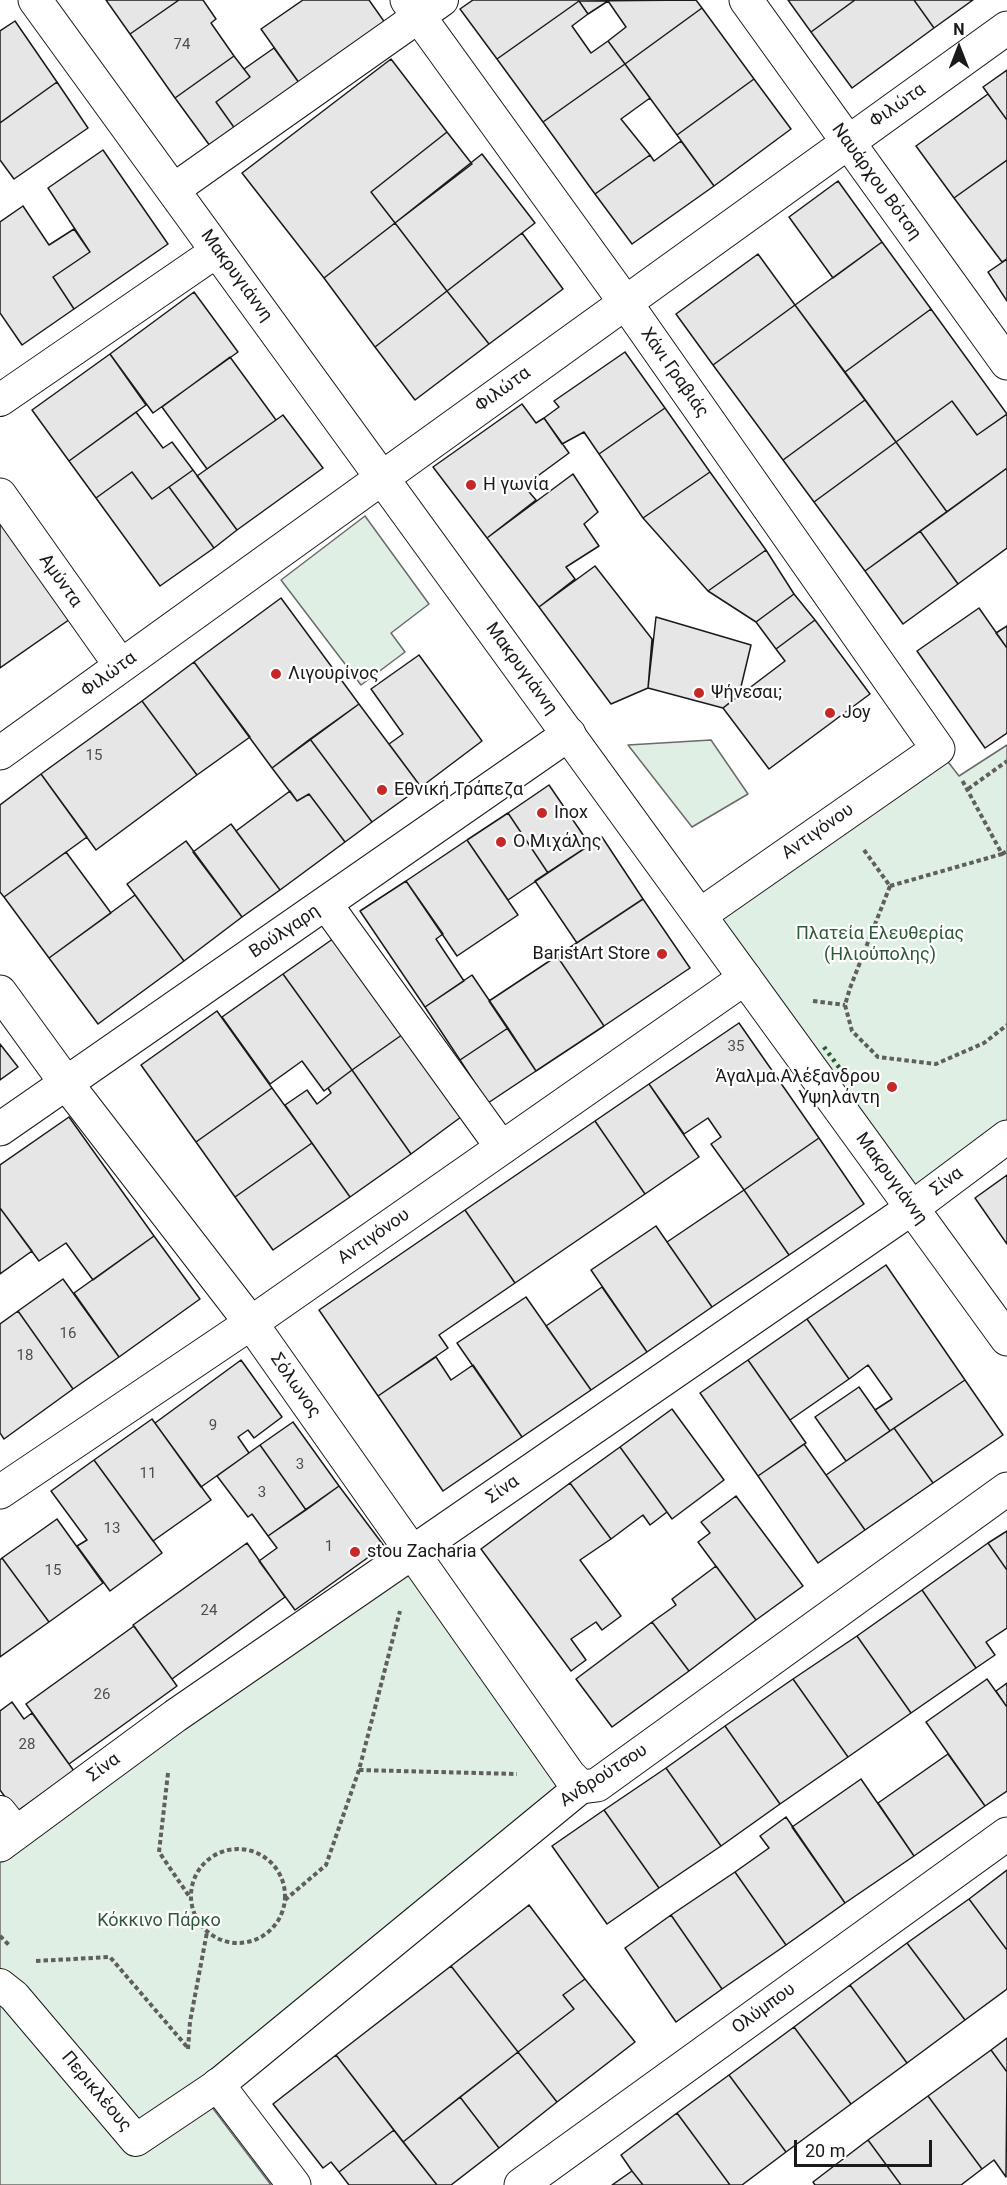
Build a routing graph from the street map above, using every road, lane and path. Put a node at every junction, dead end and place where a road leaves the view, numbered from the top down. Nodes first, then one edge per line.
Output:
1 (35, 0) edge
2 (746, 0) edge
3 (422, 5) edge
4 (1007, 28) edge
5 (847, 142) junction
6 (173, 190) junction
7 (217, 251) junction
8 (625, 302) junction
9 (1007, 363) edge
10 (0, 400) edge
11 (382, 478) junction
12 (0, 495) edge
13 (121, 666) junction
14 (568, 735) junction
15 (938, 749) junction
16 (0, 753) edge
17 (1007, 761) edge
18 (968, 789) junction
19 (1007, 851) edge
20 (1002, 854) junction
21 (326, 904) junction
22 (700, 915) junction
23 (745, 978) junction
24 (0, 992) edge
25 (1007, 1025) edge
26 (66, 1083) junction
27 (0, 1129) edge
28 (1007, 1137) edge
29 (502, 1148) junction
30 (912, 1208) junction
31 (251, 1323) junction
32 (1007, 1339) edge
33 (1007, 1489) edge
34 (0, 1492) edge
35 (413, 1552) junction
36 (175, 1716) junction
37 (359, 1770) junction
38 (575, 1781) junction
39 (5, 1830) edge
40 (1007, 1834) edge
41 (191, 1899) junction
42 (285, 1900) junction
43 (207, 1932) junction
44 (0, 1936) edge
45 (17, 1953) dead end
46 (25, 1962) dead end
47 (0, 1985) edge
48 (188, 2049) junction
49 (218, 2085) junction
50 (294, 2185) edge
51 (521, 2185) edge

1 - 6 street, Μακρυγιάννη
2 - 5 street, Ναυάρχου Βότση
3 - 6 street
3 - 8 street, Χάνι Γραβιάς
4 - 5 street, Φιλώτα
5 - 8 street, Φιλώτα
5 - 9 street, Ναυάρχου Βότση
6 - 7 street, Μακρυγιάννη
7 - 10 street
7 - 11 street, Μακρυγιάννη
8 - 11 street, Φιλώτα
8 - 15 street, Χάνι Γραβιάς
11 - 13 street, Φιλώτα
11 - 14 street, Μακρυγιάννη
12 - 13 street, Αμύντα
13 - 16 street, Φιλώτα
14 - 21 street, Βούλγαρη
14 - 22 street, Μακρυγιάννη
15 - 18 path
15 - 22 street, Αντιγόνου
17 - 18 path
18 - 20 path
19 - 20 path
20 - 25 path
21 - 26 street, Βούλγαρη
21 - 29 street
22 - 23 street, Μακρυγιάννη
23 - 29 street, Αντιγόνου
23 - 30 street, Μακρυγιάννη
24 - 26 street, Σόλωνος
26 - 27 street, Βούλγαρη
26 - 31 street, Σόλωνος
28 - 30 street, Σίνα
29 - 31 street, Αντιγόνου
30 - 32 street, Μακρυγιάννη
30 - 35 street, Σίνα
31 - 34 street, Αντιγόνου
31 - 35 street, Σόλωνος
33 - 38 street, Ανδρούτσου
35 - 36 street, Σίνα
35 - 37 path
35 - 38 street, Σόλωνος
36 - 39 street, Σίνα
36 - 41 path
37 - 38 path
37 - 42 path
38 - 49 street, Ανδρούτσου
40 - 51 street, Ολύμπου
41 - 42 path
41 - 43 path
42 - 43 path
43 - 48 path
44 - 45 path
46 - 48 path
47 - 49 street, Περικλέους
48 - 49 path
49 - 50 street

